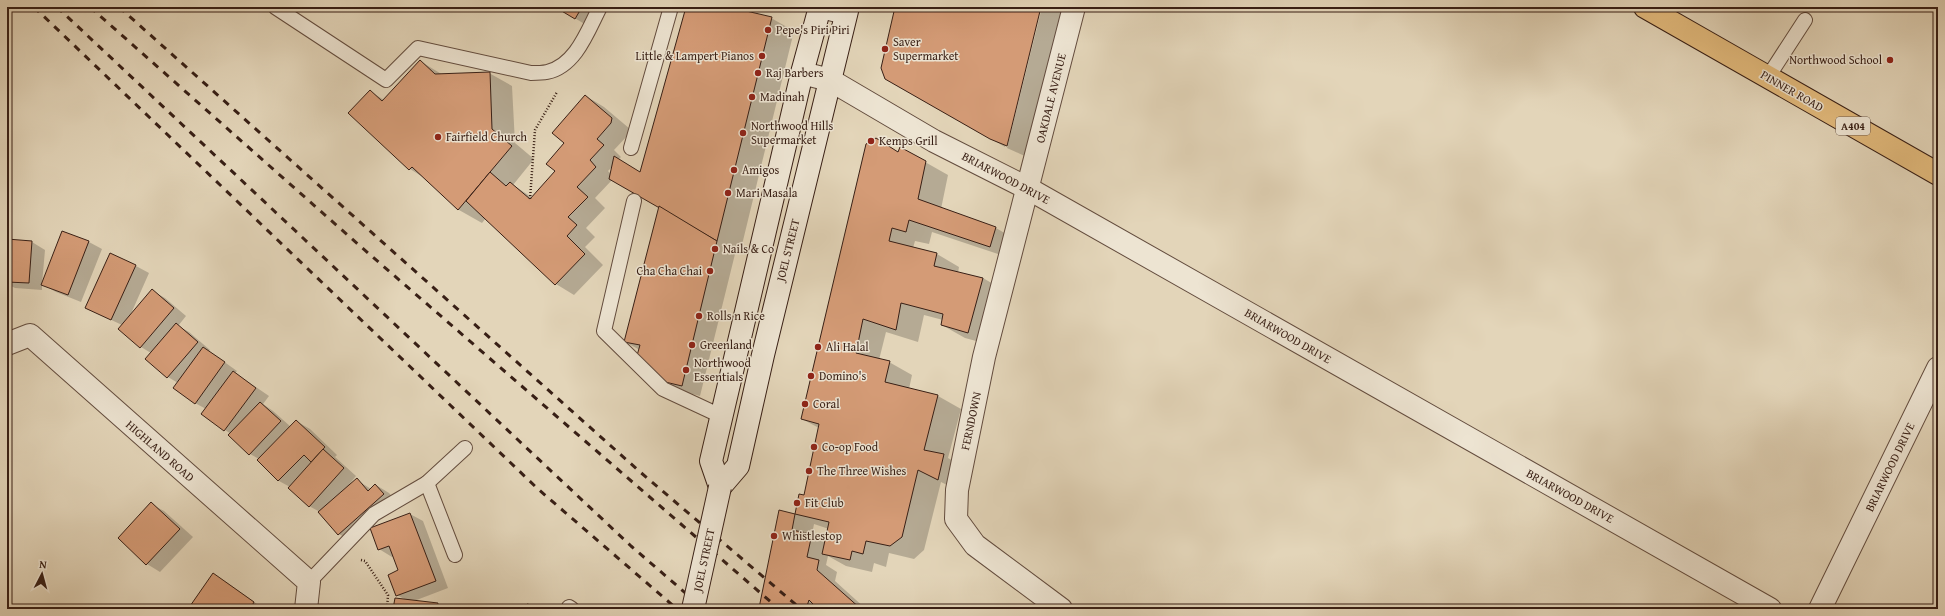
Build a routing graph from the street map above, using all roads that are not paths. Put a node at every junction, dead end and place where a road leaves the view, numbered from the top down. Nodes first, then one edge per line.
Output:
1 (275, 7) edge
2 (600, 7) edge
3 (671, 7) edge
4 (820, 7) edge
5 (1074, 7) edge
6 (1645, 7) edge
7 (847, 10) edge
8 (1805, 20) dead end
9 (802, 73) junction
10 (1768, 77) junction
11 (830, 80) junction
12 (631, 148) dead end
13 (1938, 174) edge
14 (1029, 189) junction
15 (634, 201) dead end
16 (7, 344) edge
17 (1938, 368) edge
18 (721, 416) junction
19 (465, 448) dead end
20 (427, 483) junction
21 (720, 487) junction
22 (455, 555) dead end
23 (309, 582) junction
24 (306, 609) edge
25 (693, 609) edge
26 (1061, 609) edge
27 (1770, 609) edge
28 (1820, 609) edge

1 - 2 lane
3 - 12 lane
4 - 7 street
4 - 9 street
5 - 14 street, OAKDALE AVENUE
6 - 10 main road, PINNER ROAD / A404
7 - 11 street, JOEL STREET
8 - 10 lane
9 - 11 street, BRIARWOOD DRIVE
9 - 18 street
10 - 13 main road, PINNER ROAD / A404
11 - 14 street, BRIARWOOD DRIVE
11 - 21 street, JOEL STREET
14 - 26 street, FERNDOWN
14 - 27 street, BRIARWOOD DRIVE
15 - 18 lane
16 - 23 street, HIGHLAND ROAD
17 - 28 street, BRIARWOOD DRIVE
18 - 21 street
19 - 20 lane
20 - 22 lane
20 - 23 lane
21 - 25 street, JOEL STREET, bridge
23 - 24 street

